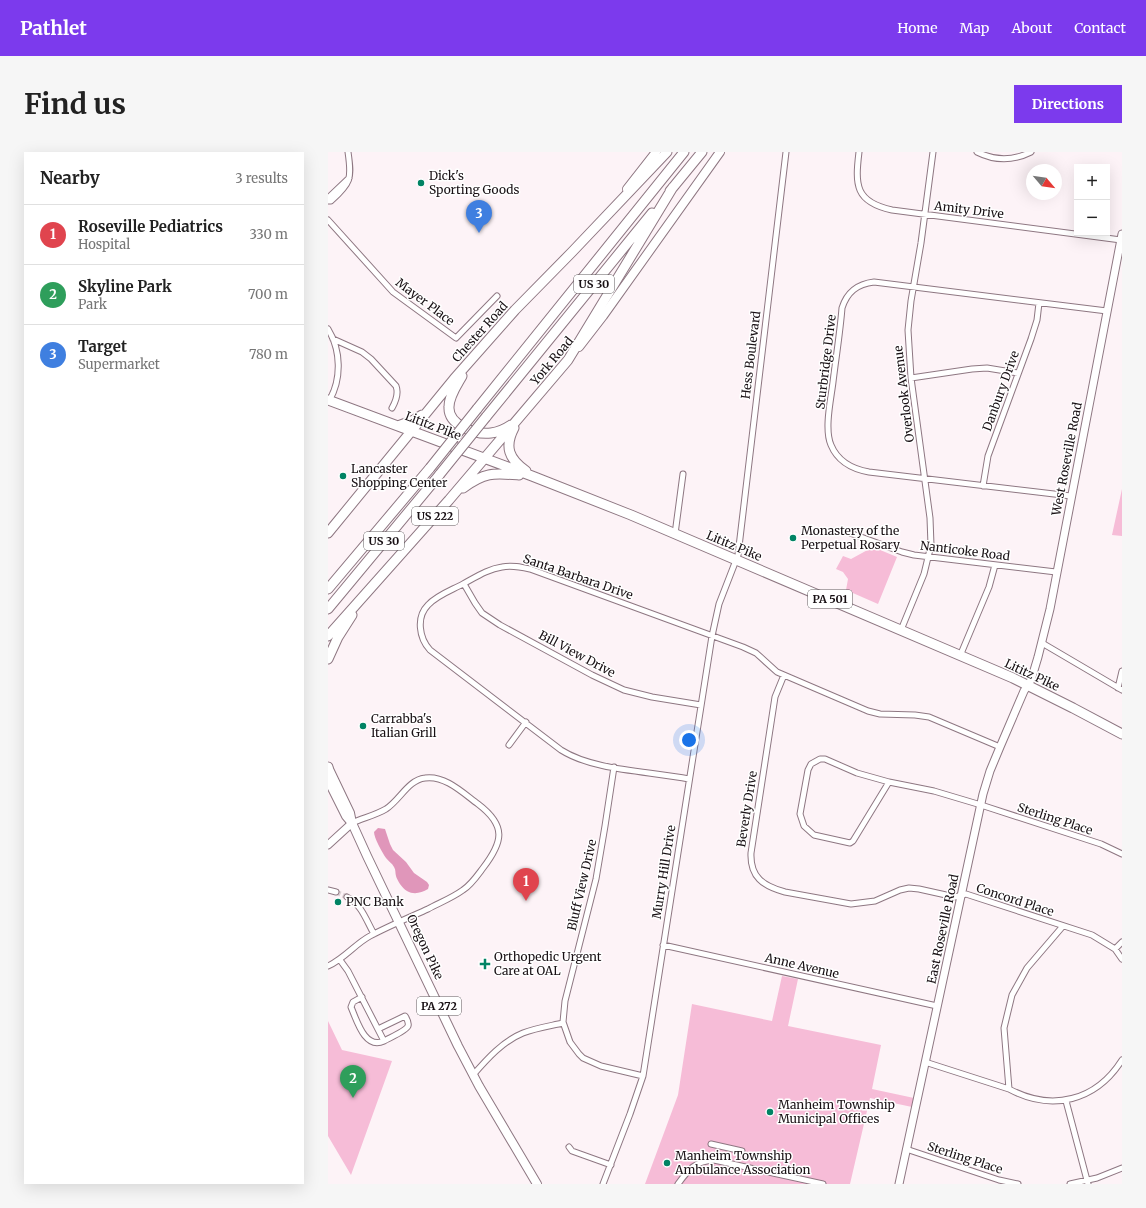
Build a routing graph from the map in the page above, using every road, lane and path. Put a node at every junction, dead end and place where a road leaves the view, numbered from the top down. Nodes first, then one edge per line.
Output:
1 (348, 152) edge
2 (656, 152) edge
3 (667, 152) edge
4 (684, 152) edge
5 (702, 152) edge
6 (720, 152) edge
7 (786, 152) edge
8 (859, 152) edge
9 (933, 152) edge
10 (977, 152) edge
11 (1031, 152) edge
12 (349, 177) junction
13 (673, 187) junction
14 (328, 198) edge
15 (328, 201) edge
16 (925, 214) junction
17 (328, 220) edge
18 (602, 221) junction
19 (1121, 237) edge
20 (913, 286) junction
21 (497, 296) dead end
22 (1039, 302) junction
23 (1107, 311) junction
24 (328, 329) edge
25 (333, 339) junction
26 (472, 359) junction
27 (568, 360) junction
28 (1018, 374) junction
29 (910, 378) junction
30 (329, 400) edge
31 (392, 408) dead end
32 (429, 409) junction
33 (520, 418) junction
34 (398, 426) junction
35 (411, 432) junction
36 (484, 459) junction
37 (683, 474) dead end
38 (532, 476) junction
39 (924, 479) junction
40 (983, 486) junction
41 (1071, 496) junction
42 (449, 500) junction
43 (328, 533) edge
44 (850, 533) dead end
45 (675, 534) junction
46 (929, 557) junction
47 (736, 560) junction
48 (995, 564) junction
49 (386, 571) junction
50 (1056, 572) junction
51 (464, 584) junction
52 (328, 589) edge
53 (328, 609) edge
54 (901, 630) junction
55 (328, 636) edge
56 (712, 636) junction
57 (1042, 644) junction
58 (960, 656) junction
59 (328, 659) edge
60 (1122, 671) edge
61 (784, 675) junction
62 (1027, 685) junction
63 (1120, 689) edge
64 (701, 704) junction
65 (526, 722) junction
66 (1122, 734) edge
67 (509, 745) dead end
68 (1000, 747) junction
69 (328, 767) edge
70 (614, 767) junction
71 (689, 779) junction
72 (328, 780) edge
73 (889, 782) junction
74 (981, 804) junction
75 (352, 822) junction
76 (328, 845) edge
77 (1122, 854) edge
78 (328, 890) edge
79 (336, 892) tunnel mouth
80 (961, 896) junction
81 (347, 897) tunnel mouth
82 (399, 922) junction
83 (1063, 926) junction
84 (374, 934) junction
85 (1122, 942) edge
86 (663, 946) junction
87 (1115, 949) junction
88 (1122, 959) edge
89 (340, 960) junction
90 (328, 966) edge
91 (362, 997) junction
92 (937, 1006) junction
93 (563, 1023) junction
94 (378, 1029) junction
95 (384, 1041) junction
96 (1122, 1060) edge
97 (925, 1062) junction
98 (473, 1075) junction
99 (643, 1076) junction
100 (1010, 1089) junction
101 (1066, 1101) junction
102 (711, 1144) dead end
103 (569, 1147) dead end
104 (906, 1149) junction
105 (742, 1152) dead end
106 (611, 1165) junction
107 (1122, 1168) edge
108 (1088, 1182) edge
109 (537, 1184) edge
110 (603, 1184) edge
111 (678, 1184) edge
112 (823, 1184) edge
113 (899, 1184) edge
114 (1018, 1184) edge
115 (1070, 1184) edge

1 - 12 street
2 - 18 main road, Chester Road
3 - 18 highway
4 - 52 highway, US 30, bridge
5 - 13 highway, US 30
6 - 27 main road, York Road
7 - 47 street, Hess Boulevard
8 - 16 street, Amity Drive
9 - 16 street, Overlook Avenue
10 - 11 street
12 - 14 street
12 - 15 street
13 - 27 highway
13 - 53 highway, US 30, bridge
16 - 19 street, Amity Drive
16 - 20 street, Overlook Avenue
17 - 21 street, Mayer Place
18 - 26 highway, Chester Road
19 - 23 street, West Roseville Road
20 - 22 street, Sturbridge Drive
20 - 29 street, Overlook Avenue
20 - 39 street, Sturbridge Drive
22 - 23 street, Sturbridge Drive
22 - 28 street, Danbury Drive
23 - 41 street, West Roseville Road
24 - 25 street
25 - 30 street
25 - 31 street
26 - 32 highway, Chester Road
26 - 33 highway
27 - 33 highway, York Road
28 - 29 street
28 - 40 street, Danbury Drive
29 - 39 street, Overlook Avenue
30 - 34 highway, Lititz Pike
32 - 34 highway
32 - 35 highway, Chester Road
33 - 36 highway, York Road
33 - 38 highway
34 - 35 highway, Lititz Pike
35 - 36 highway, Lititz Pike
35 - 43 highway, Chester Road
36 - 38 highway, Lititz Pike / PA 501
36 - 42 highway, York Road / US 222
37 - 45 street
38 - 42 highway
38 - 45 highway, Lititz Pike / PA 501
39 - 40 street, Sturbridge Drive
39 - 46 street, Overlook Avenue
40 - 41 street, Sturbridge Drive
41 - 50 street, West Roseville Road
42 - 49 highway, York Road / US 222
44 - 46 street, Nanticoke Road
45 - 47 highway, Lititz Pike / PA 501
46 - 48 street, Nanticoke Road
46 - 54 street, Overlook Avenue
47 - 54 highway, Lititz Pike / PA 501
47 - 56 street, Murry Hill Drive
48 - 50 street, Nanticoke Road
48 - 58 street
49 - 55 highway, US 222
49 - 59 highway
50 - 57 street, West Roseville Road
51 - 56 street, Santa Barbara Drive
51 - 64 street, Bill View Drive
51 - 65 street, Santa Barbara Drive
54 - 58 highway, Lititz Pike / PA 501
56 - 61 street, Santa Barbara Drive
56 - 64 street, Murry Hill Drive
57 - 62 street, West Roseville Road
57 - 63 street
58 - 62 highway, Lititz Pike / PA 501
60 - 63 street
61 - 68 street, Santa Barbara Drive
61 - 80 street, Beverly Drive
62 - 66 highway, Lititz Pike / PA 501
62 - 68 street, East Roseville Road
64 - 71 street, Murry Hill Drive
65 - 67 street
65 - 70 street, Santa Barbara Drive
68 - 74 street, East Roseville Road
69 - 75 main road, Oregon Pike / PA 272
70 - 71 street, Santa Barbara Drive
70 - 93 street, Bluff View Drive
71 - 86 street, Murry Hill Drive
72 - 75 main road, Oregon Pike / PA 272
73 - 73 street, Sterling Place
73 - 74 street, Sterling Place
74 - 77 street, Sterling Place
74 - 80 street, East Roseville Road
75 - 76 street
75 - 82 main road, Oregon Pike / PA 272
75 - 82 street
78 - 79 street
80 - 83 street, Concord Place
80 - 92 street, East Roseville Road
81 - 84 street
82 - 84 street
82 - 98 main road, Oregon Pike / PA 272
83 - 87 street, Concord Place
83 - 100 street
84 - 89 street
85 - 87 street
86 - 92 street, Anne Avenue
86 - 99 street, Murry Hill Drive
87 - 88 street
89 - 90 street
89 - 91 street
91 - 94 street
91 - 95 street
92 - 97 street, East Roseville Road
93 - 98 street
93 - 99 street, Bluff View Drive
94 - 95 street
94 - 95 street
96 - 101 street
97 - 100 street
97 - 104 street, East Roseville Road
98 - 109 main road, Oregon Pike / PA 272
99 - 106 street, Murry Hill Drive
100 - 101 street
101 - 108 street
102 - 105 street
103 - 106 street
104 - 113 street, East Roseville Road
104 - 114 street, Sterling Place
106 - 110 street, Murry Hill Drive
107 - 108 street
108 - 115 street
111 - 112 street

